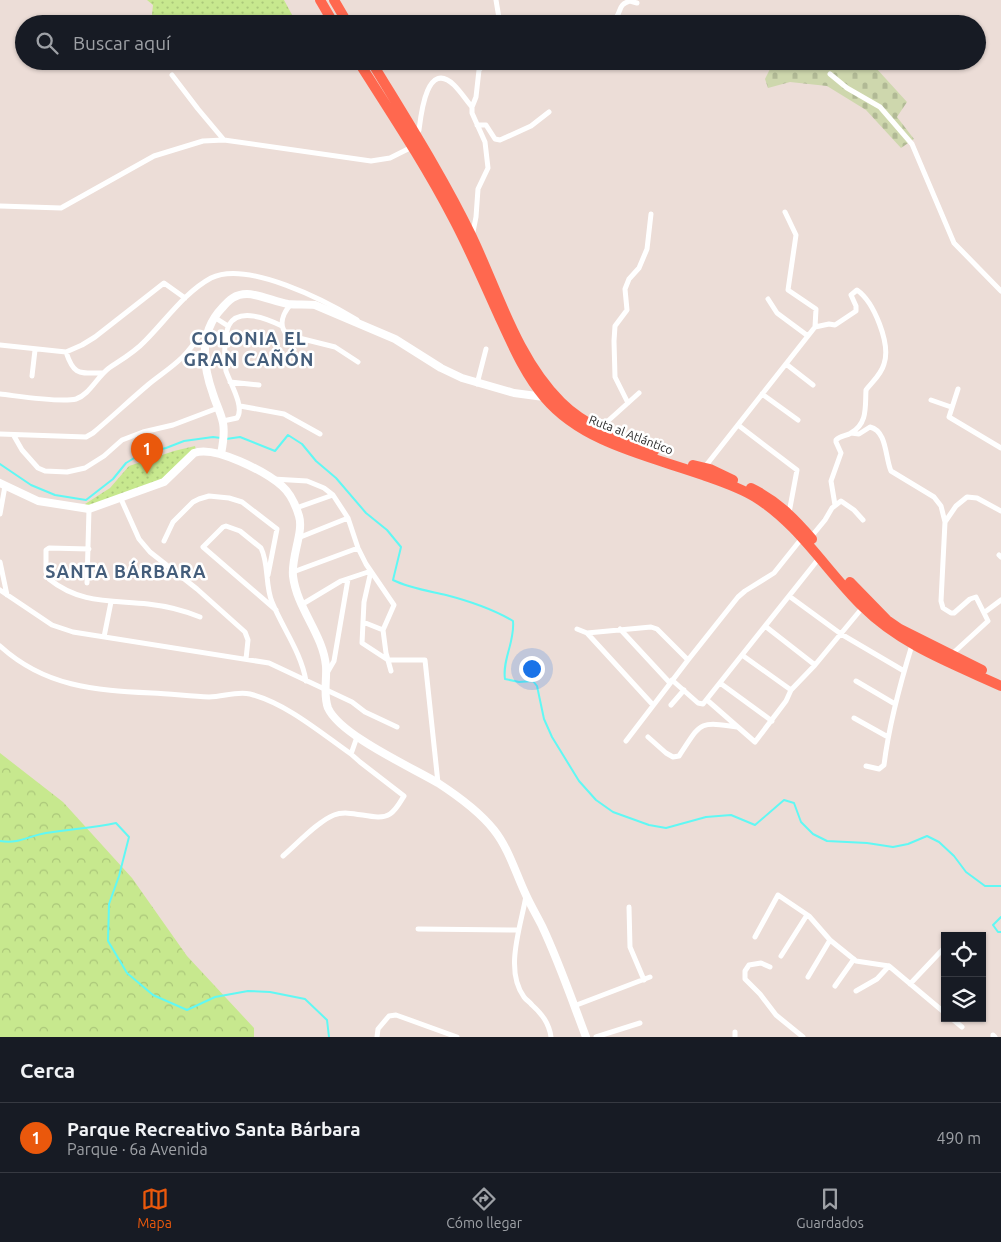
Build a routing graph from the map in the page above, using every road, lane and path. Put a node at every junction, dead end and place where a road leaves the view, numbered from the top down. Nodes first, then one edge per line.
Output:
1 (320, 0) edge
2 (334, 0) edge
3 (496, 0) edge
4 (637, 3) dead end
5 (329, 15) edge
6 (343, 15) edge
7 (498, 15) edge
8 (617, 15) edge
9 (364, 70) edge
10 (377, 70) edge
11 (479, 70) edge
12 (830, 74) dead end
13 (172, 75) dead end
14 (472, 107) junction
15 (548, 112) dead end
16 (477, 125) junction
17 (416, 134) junction
18 (224, 140) junction
19 (413, 147) junction
20 (0, 206) edge
21 (785, 212) dead end
22 (651, 214) dead end
23 (472, 237) junction
24 (1001, 291) edge
25 (185, 298) junction
26 (768, 299) dead end
27 (291, 304) junction
28 (213, 317) junction
29 (228, 326) junction
30 (282, 326) junction
31 (815, 327) junction
32 (373, 329) junction
33 (207, 332) junction
34 (808, 336) junction
35 (0, 345) edge
36 (0, 349) edge
37 (486, 349) dead end
38 (34, 350) junction
39 (66, 352) junction
40 (358, 362) dead end
41 (786, 364) junction
42 (102, 373) junction
43 (32, 376) dead end
44 (230, 382) junction
45 (477, 384) junction
46 (259, 385) dead end
47 (813, 385) dead end
48 (958, 389) dead end
49 (640, 393) dead end
50 (0, 394) edge
51 (762, 394) junction
52 (544, 397) junction
53 (931, 400) dead end
54 (628, 403) junction
55 (240, 406) junction
56 (951, 407) junction
57 (218, 408) junction
58 (798, 420) dead end
59 (223, 425) junction
60 (738, 425) junction
61 (599, 429) junction
62 (851, 433) junction
63 (0, 434) edge
64 (320, 434) dead end
65 (14, 436) junction
66 (1001, 448) edge
67 (222, 451) junction
68 (704, 468) junction
69 (271, 479) junction
70 (2, 484) edge
71 (333, 495) junction
72 (121, 498) junction
73 (835, 505) junction
74 (296, 508) junction
75 (89, 510) junction
76 (1001, 511) edge
77 (789, 513) junction
78 (0, 514) edge
79 (348, 518) junction
80 (863, 520) dead end
81 (945, 522) junction
82 (807, 537) junction
83 (298, 538) junction
84 (164, 541) dead end
85 (358, 548) junction
86 (89, 549) junction
87 (820, 557) junction
88 (0, 562) edge
89 (371, 571) junction
90 (293, 572) junction
91 (348, 579) junction
92 (267, 581) junction
93 (87, 583) dead end
94 (0, 590) edge
95 (7, 595) junction
96 (788, 596) junction
97 (1001, 600) edge
98 (112, 602) junction
99 (301, 605) junction
100 (863, 608) junction
101 (276, 610) junction
102 (985, 612) junction
103 (200, 617) dead end
104 (363, 622) junction
105 (765, 626) junction
106 (577, 629) dead end
107 (620, 629) junction
108 (383, 630) junction
109 (587, 633) junction
110 (841, 634) junction
111 (104, 637) junction
112 (912, 645) junction
113 (0, 646) edge
114 (742, 655) junction
115 (951, 655) junction
116 (246, 659) junction
117 (388, 660) junction
118 (688, 660) junction
119 (815, 664) junction
120 (391, 671) dead end
121 (904, 671) junction
122 (326, 676) junction
123 (1001, 679) edge
124 (306, 681) junction
125 (671, 681) junction
126 (856, 682) dead end
127 (720, 683) junction
128 (1001, 686) edge
129 (326, 690) junction
130 (684, 690) junction
131 (791, 690) junction
132 (707, 700) junction
133 (895, 704) junction
134 (653, 705) junction
135 (671, 705) dead end
136 (854, 718) dead end
137 (772, 721) junction
138 (397, 727) dead end
139 (737, 727) junction
140 (648, 737) dead end
141 (888, 737) junction
142 (357, 738) junction
143 (626, 741) dead end
144 (351, 754) junction
145 (866, 766) dead end
146 (438, 783) junction
147 (283, 856) dead end
148 (526, 896) junction
149 (629, 907) dead end
150 (807, 915) junction
151 (418, 929) dead end
152 (518, 930) junction
153 (755, 937) dead end
154 (830, 940) junction
155 (941, 951) edge
156 (782, 956) dead end
157 (854, 959) junction
158 (889, 966) junction
159 (770, 967) dead end
160 (650, 977) dead end
161 (808, 977) dead end
162 (644, 980) junction
163 (910, 984) junction
164 (834, 986) dead end
165 (856, 990) dead end
166 (574, 1006) junction
167 (941, 1010) edge
168 (955, 1022) edge
169 (640, 1023) dead end
170 (962, 1028) dead end
171 (376, 1037) edge
172 (457, 1037) edge
173 (551, 1037) edge
174 (586, 1037) edge
175 (596, 1037) edge
176 (803, 1037) edge

1 - 5 highway
2 - 6 highway
3 - 7 street
4 - 8 street
9 - 19 highway, Ruta al Atlántico
10 - 17 highway, Ruta al Atlántico
11 - 14 street
12 - 24 street
13 - 18 street
14 - 16 street
14 - 17 street
15 - 16 street
16 - 23 street
17 - 23 highway, Ruta al Atlántico
18 - 19 street
18 - 20 street
19 - 52 highway, Ruta al Atlántico
21 - 31 street
22 - 54 street
23 - 61 highway, Ruta al Atlántico
25 - 32 street
25 - 39 street
25 - 42 street
26 - 34 street
27 - 28 street
27 - 30 street
27 - 32 street
28 - 29 street
28 - 33 street
29 - 30 street
29 - 44 street
30 - 40 street
31 - 34 street
31 - 62 street
32 - 45 street
33 - 57 street
33 - 65 street
34 - 41 street
35 - 36 street
35 - 38 street
37 - 45 street
38 - 39 street
38 - 43 street
39 - 42 street
41 - 47 street
41 - 51 street
42 - 50 street
44 - 46 street
44 - 55 street
45 - 52 street
48 - 56 street
49 - 54 street
51 - 58 street
51 - 60 street
52 - 82 highway, Ruta al Atlántico
53 - 56 street
54 - 61 street
55 - 59 street
55 - 64 street
56 - 66 street
57 - 59 street
57 - 65 street
59 - 67 street
60 - 68 street
60 - 77 street
61 - 68 highway, Ruta al Atlántico
62 - 73 street
62 - 81 street
63 - 65 street
67 - 69 street
67 - 72 street
68 - 77 highway, Ruta al Atlántico
69 - 71 street
69 - 74 street
70 - 75 street
70 - 78 street
71 - 74 street
71 - 79 street
72 - 75 street
72 - 116 street
73 - 80 street
73 - 82 street
74 - 83 street
75 - 86 street
76 - 81 street
77 - 82 highway, Ruta al Atlántico
79 - 83 street
79 - 85 street
81 - 102 street
82 - 87 highway, Ruta al Atlántico
82 - 115 highway, Ruta al Atlántico
82 - 118 street
83 - 90 street
84 - 92 street
85 - 89 street
85 - 90 street
86 - 93 street
86 - 98 street
87 - 96 street
87 - 100 highway, Ruta al Atlántico
88 - 95 street
89 - 91 street
89 - 104 street
89 - 108 street
90 - 99 street
91 - 99 street
91 - 122 street
92 - 101 street
92 - 101 street
94 - 95 street
95 - 111 street
96 - 105 street
96 - 110 street
97 - 102 street
98 - 103 street
98 - 111 street
99 - 122 street
100 - 110 street
100 - 112 highway, Ruta al Atlántico
101 - 124 street
102 - 115 street
104 - 108 street
104 - 117 street
105 - 114 street
105 - 119 street
106 - 109 street
107 - 109 street
107 - 118 street
107 - 125 street
108 - 117 street
109 - 134 street
110 - 119 street
110 - 121 street
111 - 116 street
112 - 121 street
112 - 128 highway, Ruta al Atlántico
113 - 144 street
114 - 127 street
114 - 131 street
115 - 123 highway, Ruta al Atlántico
116 - 124 street
117 - 120 street
117 - 146 street
118 - 125 street
119 - 131 street
121 - 133 street
122 - 129 street
124 - 129 street
125 - 130 street
125 - 134 street
126 - 133 street
127 - 132 street
127 - 137 street
129 - 138 street
129 - 142 street
130 - 132 street
130 - 135 street
131 - 137 street
132 - 139 street
133 - 141 street
134 - 143 street
136 - 141 street
137 - 139 street
139 - 140 street
141 - 145 street
142 - 144 street
142 - 146 street
144 - 147 street
146 - 148 street
148 - 152 street
148 - 166 street
149 - 162 street
150 - 153 street
150 - 154 street
150 - 156 street
151 - 152 street
152 - 173 street
154 - 157 street
154 - 161 street
155 - 163 street
157 - 158 street
157 - 164 street
158 - 163 street
158 - 165 street
159 - 176 street
160 - 162 street
162 - 166 street
163 - 167 street
166 - 174 street
168 - 170 street
169 - 175 street
171 - 172 street

